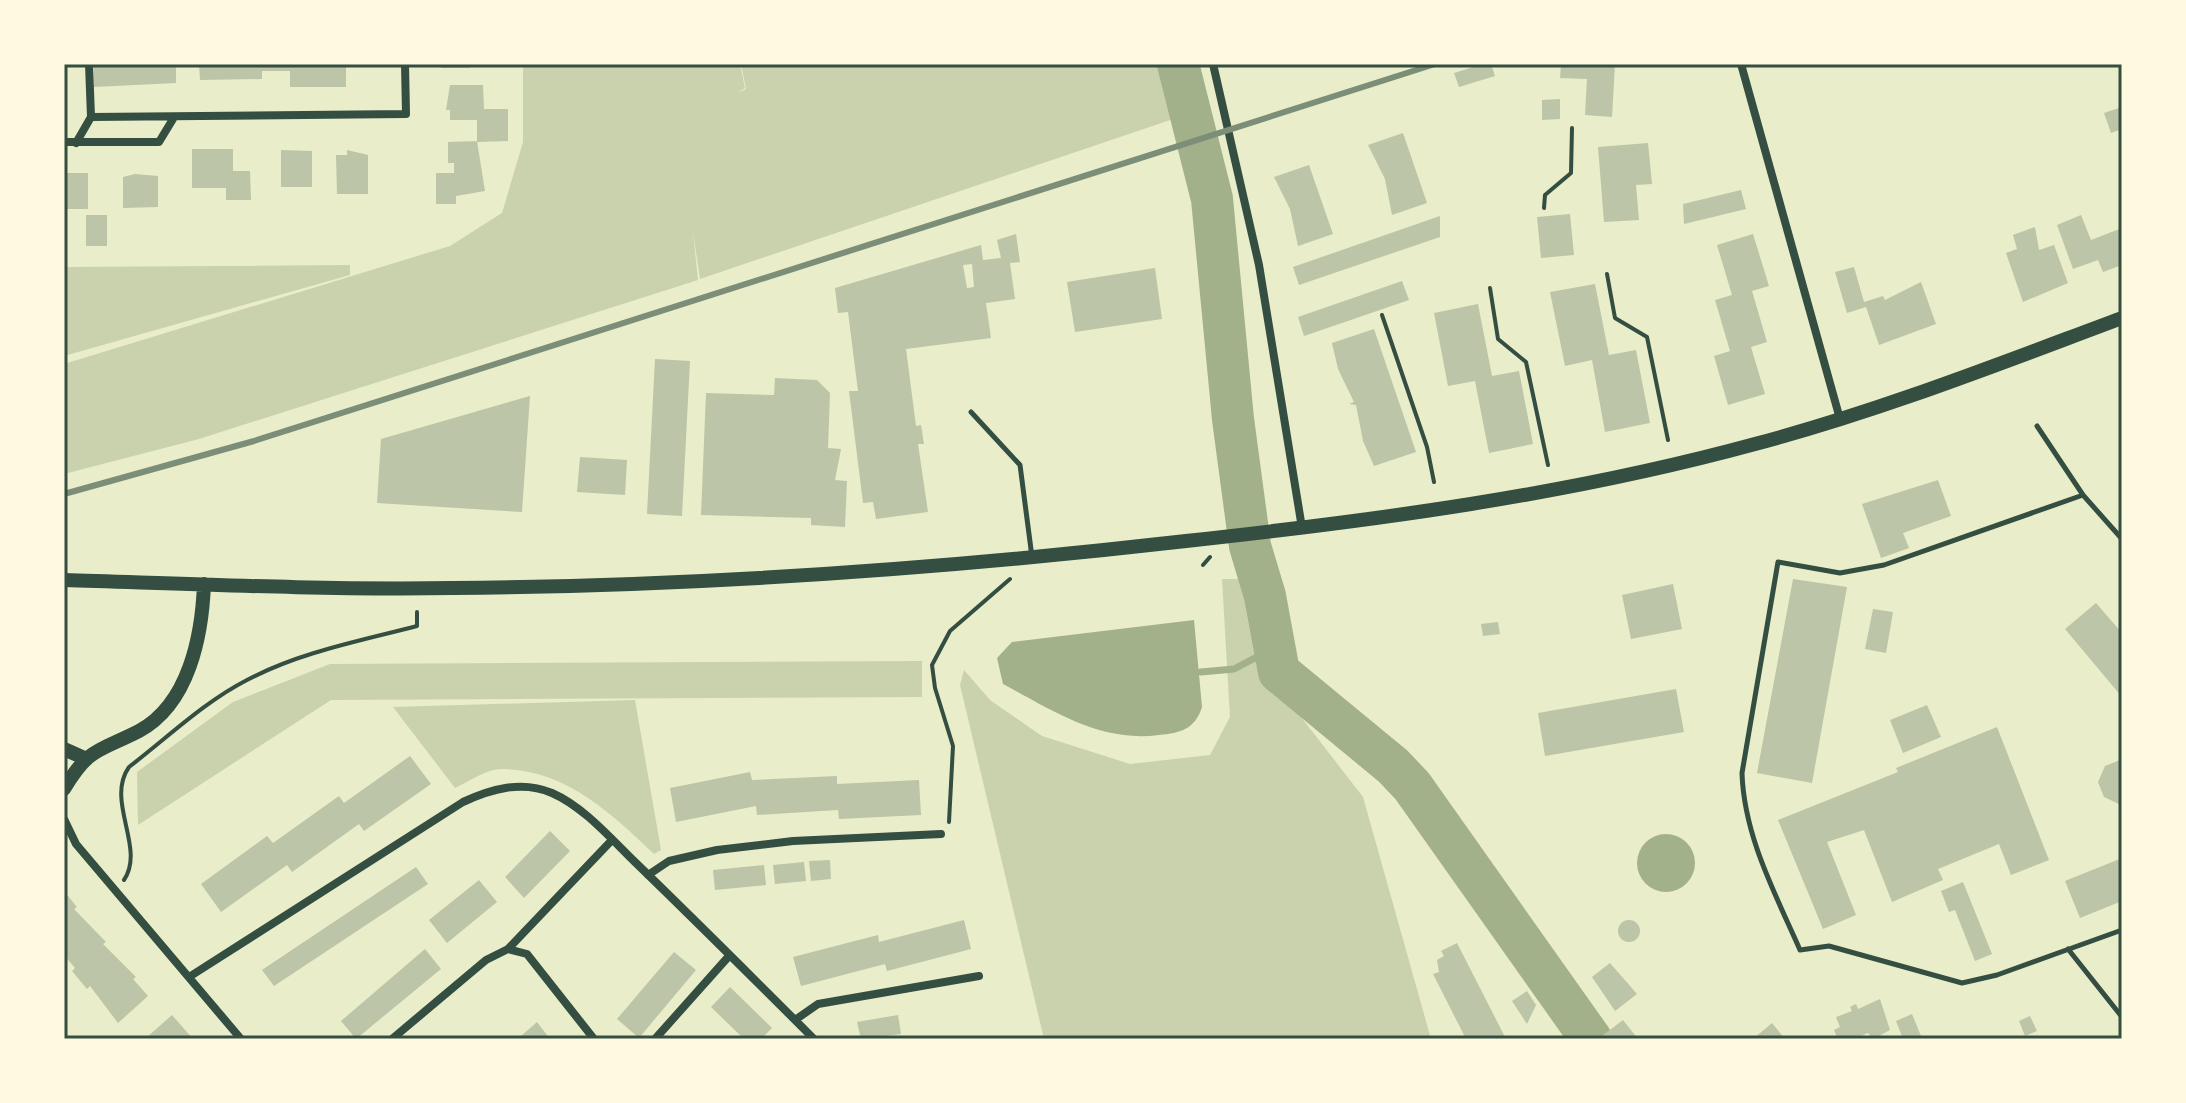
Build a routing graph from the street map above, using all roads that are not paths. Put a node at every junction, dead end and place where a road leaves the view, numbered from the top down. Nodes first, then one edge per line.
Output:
1 (89, 64) edge
2 (405, 64) edge
3 (1213, 64) edge
4 (1741, 64) edge
5 (91, 117) junction
6 (173, 119) junction
7 (64, 142) edge
8 (76, 143) junction
9 (2122, 318) edge
10 (971, 412) dead end
11 (1840, 419) junction
12 (2037, 426) dead end
13 (2083, 495) junction
14 (1302, 528) junction
15 (2122, 539) edge
16 (1032, 558) junction
17 (64, 580) edge
18 (204, 584) junction
19 (64, 749) edge
20 (84, 758) junction
21 (64, 790) edge
22 (64, 819) edge
23 (941, 834) road end
24 (612, 840) junction
25 (648, 875) junction
26 (2122, 930) edge
27 (508, 949) junction
28 (2068, 949) junction
29 (729, 956) junction
30 (979, 976) dead end
31 (189, 977) junction
32 (2122, 1017) edge
33 (795, 1020) junction
34 (241, 1039) edge
35 (392, 1039) edge
36 (594, 1039) edge
37 (655, 1039) edge
38 (814, 1039) edge

1 - 5 street
2 - 6 street
3 - 14 street
4 - 11 street
5 - 6 street
5 - 8 street
6 - 8 street
7 - 8 street
9 - 11 main road
10 - 16 lane
11 - 14 main road
12 - 13 lane
13 - 15 lane
13 - 28 lane
14 - 16 main road
16 - 18 main road
17 - 18 main road
18 - 20 main road
19 - 20 main road
20 - 21 main road
22 - 31 street
23 - 25 street
24 - 25 street
24 - 27 street
24 - 31 street
25 - 29 street
26 - 28 lane
27 - 35 street
27 - 36 street
28 - 32 lane
29 - 33 street
29 - 37 street
30 - 33 street
31 - 34 street
33 - 38 street

